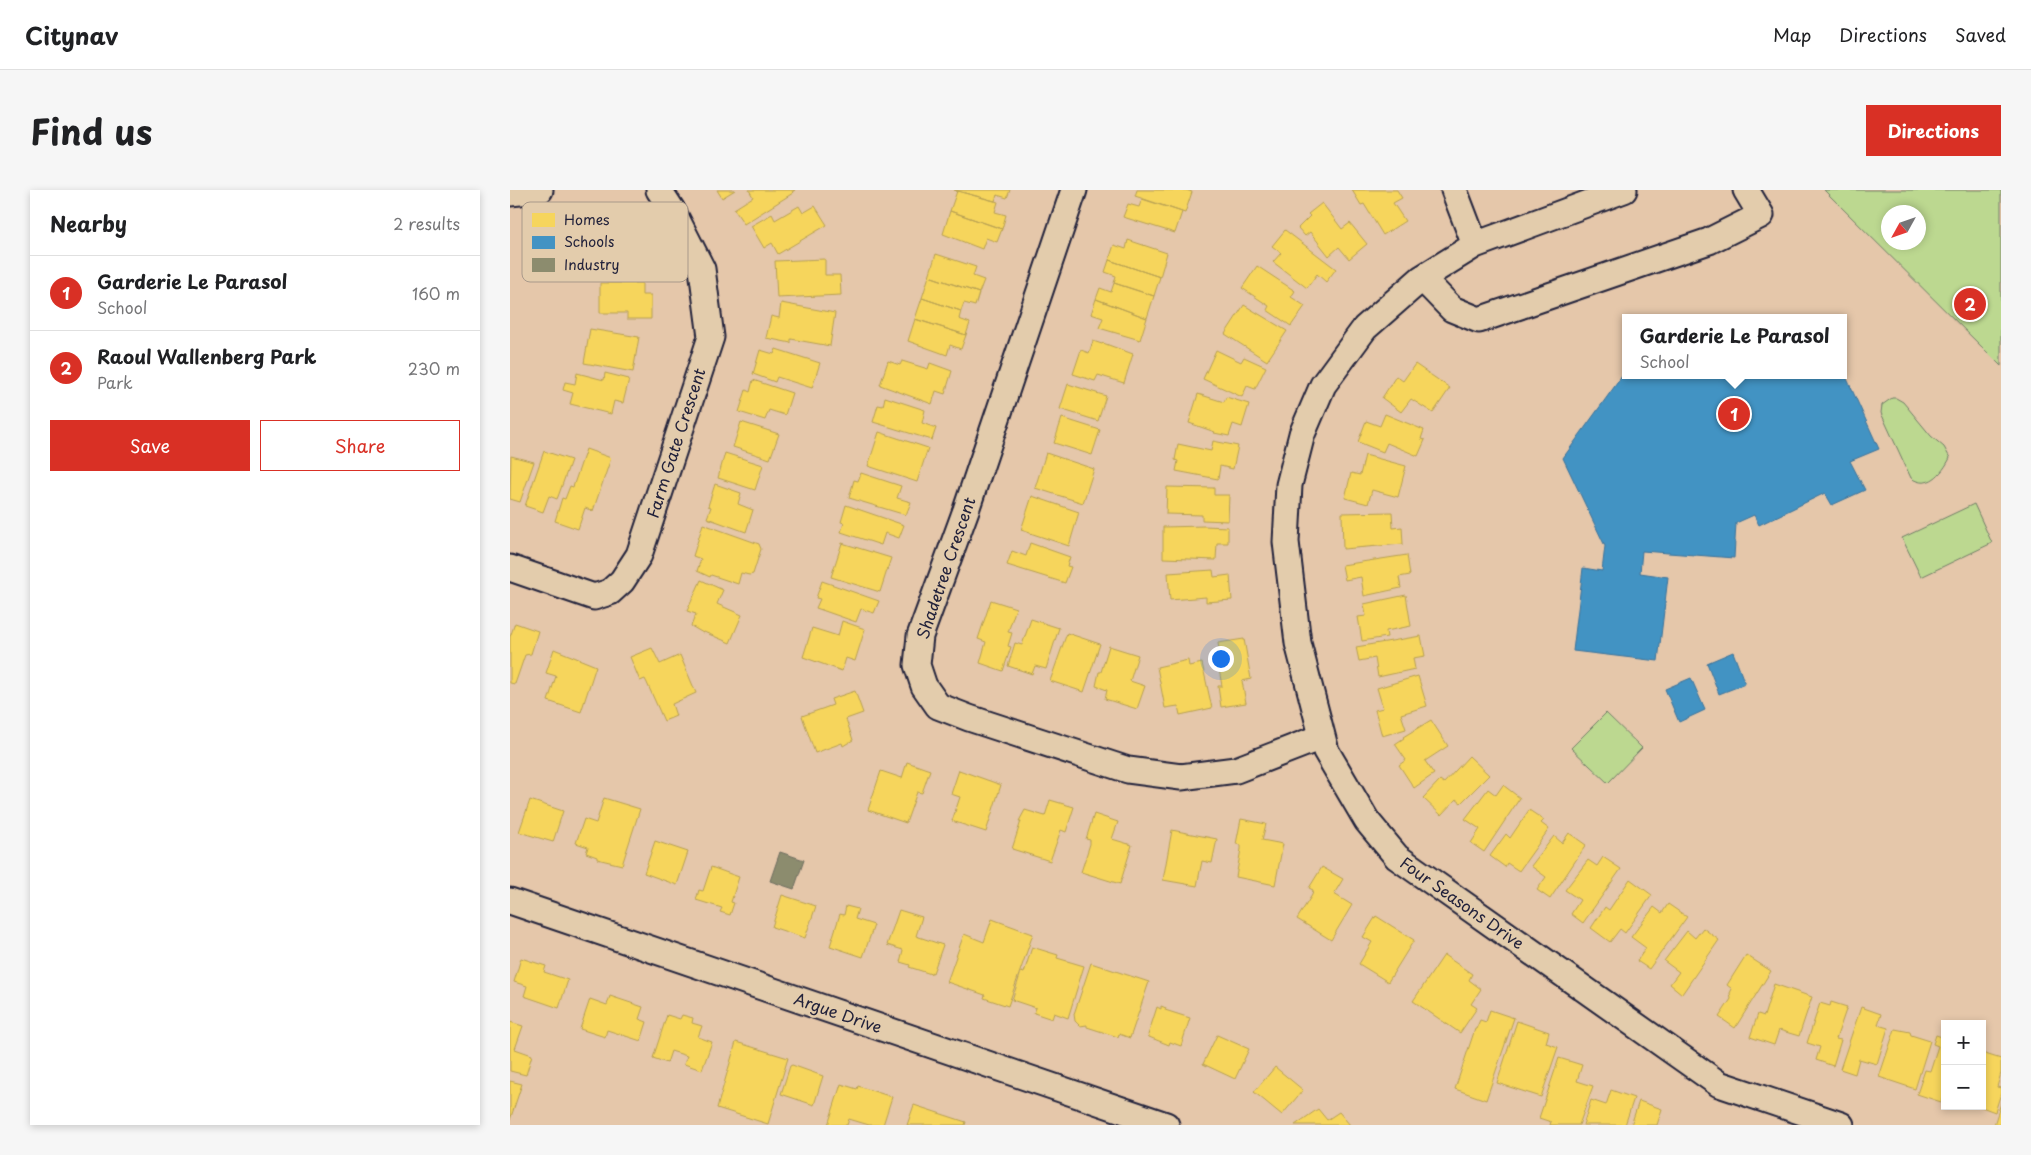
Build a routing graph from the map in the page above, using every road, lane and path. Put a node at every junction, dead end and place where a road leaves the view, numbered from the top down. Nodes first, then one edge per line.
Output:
1 (540, 190) edge
2 (659, 190) edge
3 (1074, 190) edge
4 (1454, 190) edge
5 (1624, 190) edge
6 (1746, 190) edge
7 (510, 193) edge
8 (667, 202) edge
9 (688, 241) edge
10 (1475, 245) junction
11 (1422, 278) junction
12 (510, 568) edge
13 (1321, 737) junction
14 (510, 902) edge
15 (1166, 1125) edge
16 (1841, 1125) edge

1 - 7 street
2 - 8 street, Farm Gate Crescent
3 - 13 street, Shadetree Crescent
4 - 10 street
5 - 10 street, Four Seasons Drive
6 - 11 street
9 - 12 street, Farm Gate Crescent
10 - 11 street, Four Seasons Drive
11 - 13 street, Four Seasons Drive
13 - 16 street, Four Seasons Drive
14 - 15 street, Argue Drive

